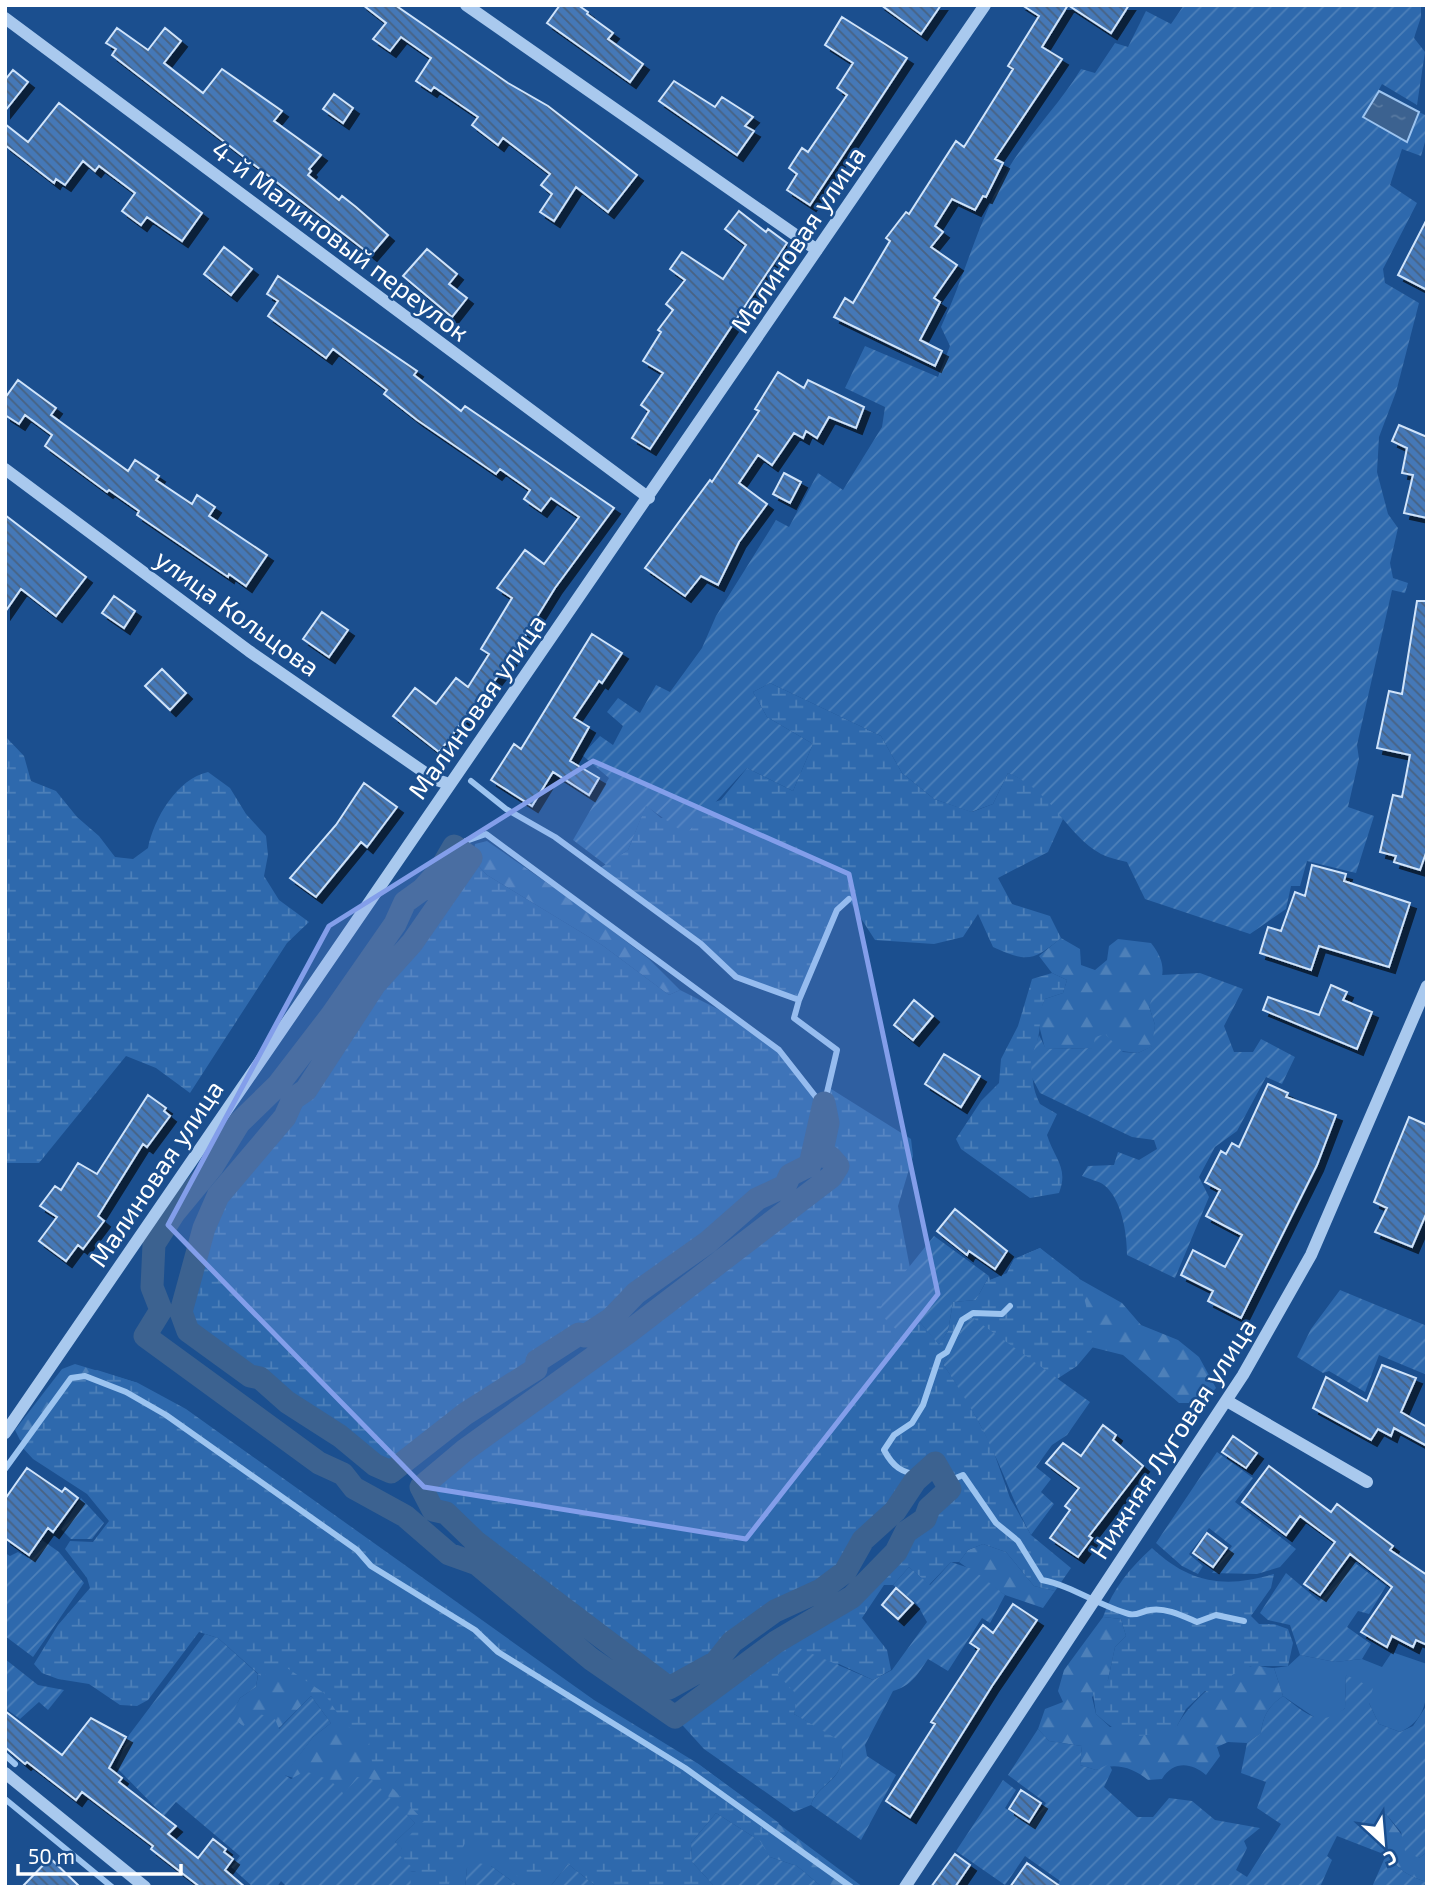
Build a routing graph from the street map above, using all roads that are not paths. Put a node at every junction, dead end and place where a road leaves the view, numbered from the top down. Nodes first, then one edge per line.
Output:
1 (466, 5) edge
2 (985, 5) edge
3 (5, 18) edge
4 (817, 250) junction
5 (5, 469) edge
6 (649, 498) junction
7 (449, 784) junction
8 (1427, 986) edge
9 (1227, 1401) junction
10 (5, 1433) edge
11 (1367, 1482) dead end
12 (5, 1773) edge
13 (145, 1887) edge
14 (905, 1887) edge

1 - 4 street
2 - 4 street, Малиновая улица
3 - 6 street, 4-й Малиновый переулок
4 - 6 street, Малиновая улица
5 - 7 street, улица Кольцова
6 - 7 street, Малиновая улица
7 - 10 street, Малиновая улица
8 - 9 street, Нижняя Луговая улица
9 - 11 street
9 - 14 street, Нижняя Луговая улица
12 - 13 street

